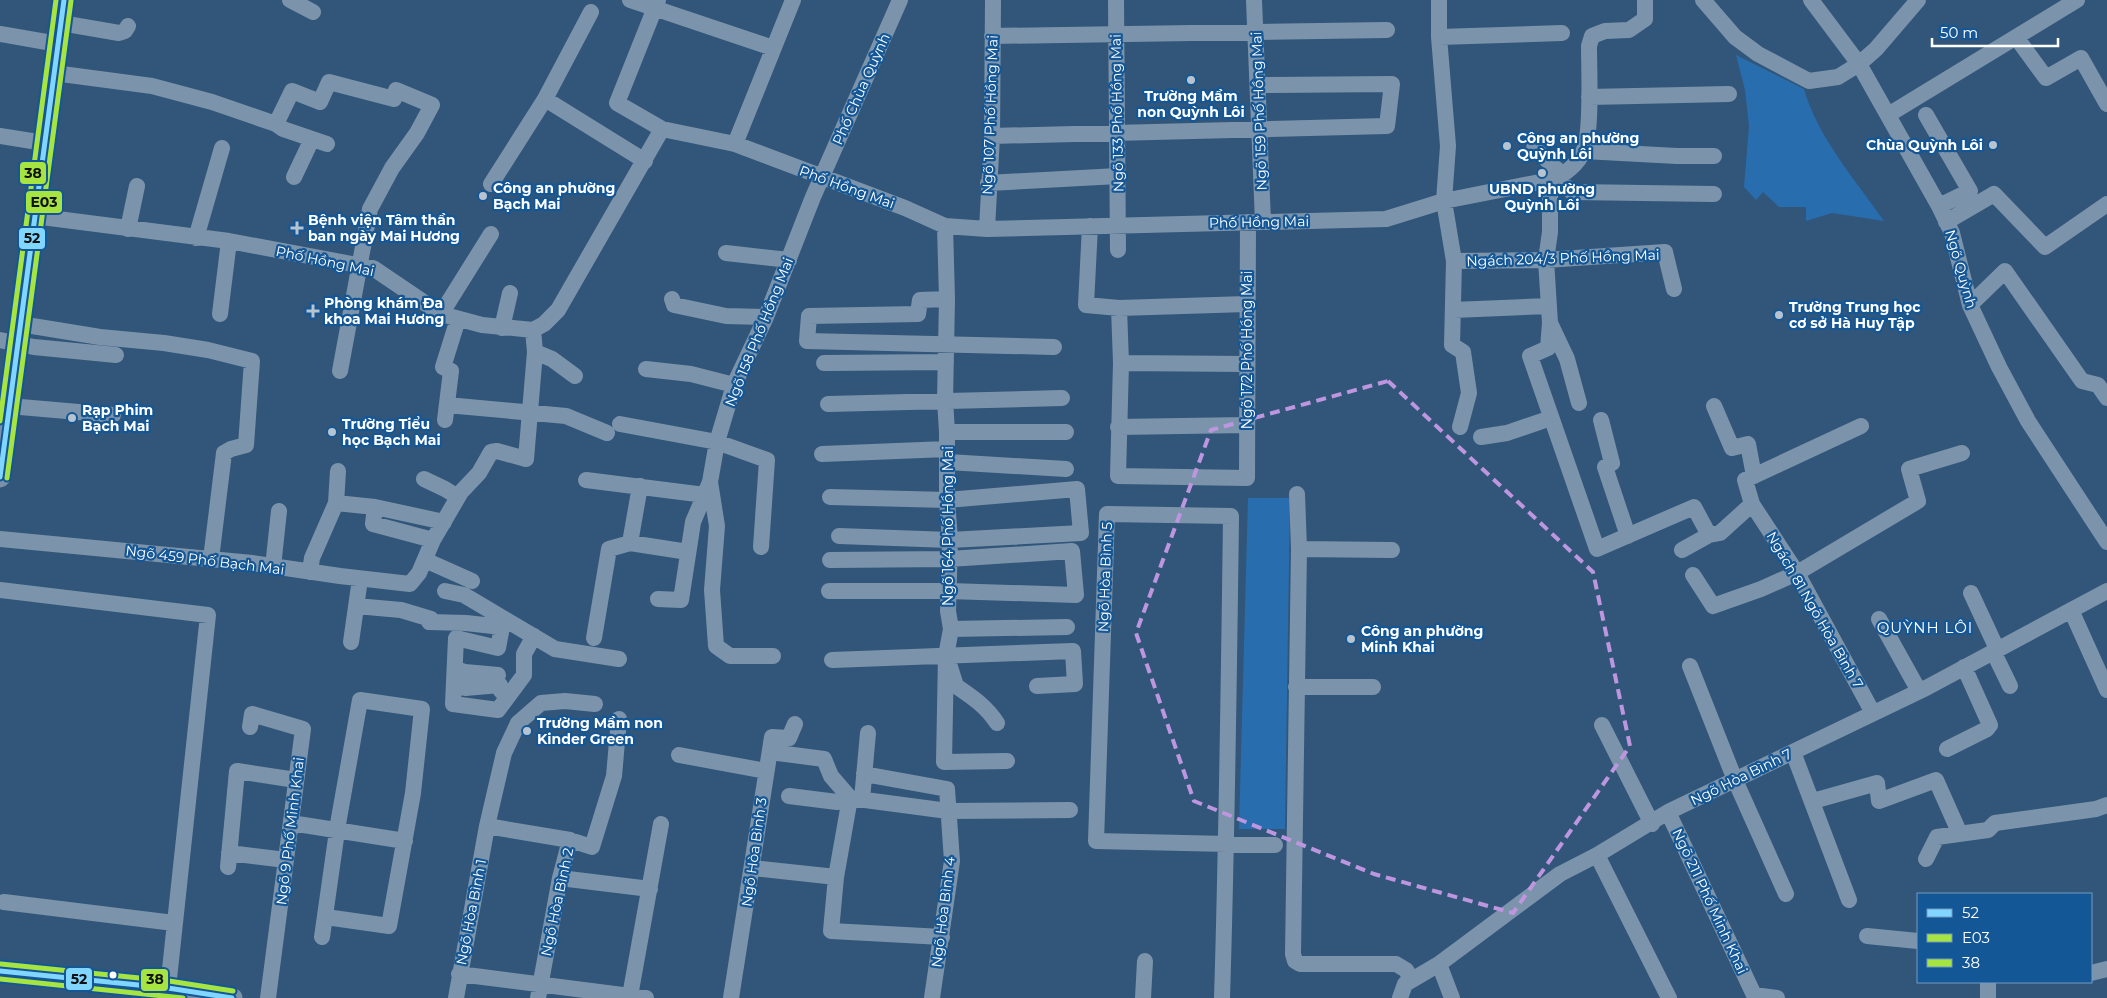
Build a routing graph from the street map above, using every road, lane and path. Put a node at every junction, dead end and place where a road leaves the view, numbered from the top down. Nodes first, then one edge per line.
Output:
1 (64, 0) edge
2 (290, 0) edge
3 (630, 0) edge
4 (793, 0) edge
5 (900, 0) edge
6 (993, 0) edge
7 (1116, 0) edge
8 (1254, 0) edge
9 (1439, 0) edge
10 (1644, 0) edge
11 (1703, 0) edge
12 (1811, 0) edge
13 (1918, 0) edge
14 (2077, 0) edge
15 (656, 4) edge
16 (313, 12) dead end
17 (591, 12) dead end
18 (128, 26) dead end
19 (1387, 30) dead end
20 (1256, 32) junction
21 (1117, 33) junction
22 (1562, 33) dead end
23 (0, 34) edge
24 (59, 34) junction
25 (992, 36) junction
26 (1439, 36) junction
27 (2016, 37) junction
28 (773, 48) junction
29 (1860, 64) junction
30 (54, 73) junction
31 (1258, 85) junction
32 (1729, 94) dead end
33 (1589, 97) junction
34 (546, 99) junction
35 (2107, 104) edge
36 (1888, 115) junction
37 (1926, 115) dead end
38 (276, 124) junction
39 (662, 129) junction
40 (1260, 129) junction
41 (1118, 132) junction
42 (0, 136) edge
43 (992, 136) junction
44 (44, 143) junction
45 (735, 144) junction
46 (222, 148) dead end
47 (1534, 148) dead end
48 (1584, 151) junction
49 (1714, 156) dead end
50 (645, 161) junction
51 (1118, 176) junction
52 (294, 177) dead end
53 (822, 178) junction
54 (1556, 178) junction
55 (988, 183) junction
56 (491, 184) dead end
57 (137, 186) dead end
58 (1714, 194) dead end
59 (1444, 201) junction
60 (2107, 204) edge
61 (1939, 206) junction
62 (34, 216) junction
63 (1256, 222) junction
64 (1946, 222) junction
65 (1118, 225) junction
66 (945, 226) junction
67 (1090, 226) junction
68 (128, 229) junction
69 (987, 229) junction
70 (491, 234) dead end
71 (196, 238) junction
72 (229, 241) junction
73 (1118, 250) dead end
74 (726, 253) dead end
75 (789, 260) junction
76 (1546, 260) junction
77 (1454, 261) junction
78 (360, 266) junction
79 (1674, 289) dead end
80 (510, 293) dead end
81 (672, 299) dead end
82 (947, 299) junction
83 (1247, 304) junction
84 (1970, 305) junction
85 (1548, 306) junction
86 (1119, 308) junction
87 (1453, 310) junction
88 (220, 314) dead end
89 (441, 314) junction
90 (766, 317) junction
91 (458, 319) junction
92 (1550, 323) junction
93 (502, 328) junction
94 (533, 330) junction
95 (13, 335) edge
96 (946, 344) junction
97 (1054, 347) dead end
98 (535, 352) junction
99 (116, 355) dead end
100 (946, 362) junction
101 (824, 363) dead end
102 (1121, 363) junction
103 (1246, 364) junction
104 (646, 369) dead end
105 (340, 370) dead end
106 (575, 376) dead end
107 (734, 385) junction
108 (2104, 387) edge
109 (1062, 398) dead end
110 (944, 400) junction
111 (1579, 403) dead end
112 (828, 404) dead end
113 (9, 406) junction
114 (1714, 406) dead end
115 (530, 412) junction
116 (113, 415) dead end
117 (1551, 418) junction
118 (1601, 420) dead end
119 (1246, 425) junction
120 (1861, 426) dead end
121 (1118, 427) junction
122 (1460, 427) dead end
123 (947, 432) junction
124 (1066, 432) dead end
125 (1481, 437) dead end
126 (717, 442) junction
127 (1962, 452) dead end
128 (822, 454) dead end
129 (947, 456) junction
130 (1066, 469) dead end
131 (338, 471) dead end
132 (0, 478) edge
133 (1749, 478) junction
134 (424, 479) dead end
135 (586, 480) dead end
136 (640, 486) junction
137 (707, 488) junction
138 (1298, 494) dead end
139 (458, 497) junction
140 (830, 497) dead end
141 (947, 500) junction
142 (336, 503) junction
143 (1752, 504) junction
144 (375, 507) junction
145 (279, 511) dead end
146 (444, 522) junction
147 (1709, 535) junction
148 (839, 536) dead end
149 (1628, 536) junction
150 (0, 539) edge
151 (433, 540) junction
152 (950, 540) junction
153 (2107, 542) edge
154 (630, 544) junction
155 (761, 547) dead end
156 (1299, 548) junction
157 (1392, 550) dead end
158 (1682, 550) dead end
159 (688, 552) junction
160 (211, 559) junction
161 (949, 559) junction
162 (425, 560) junction
163 (830, 560) dead end
164 (273, 567) junction
165 (310, 572) junction
166 (1797, 573) junction
167 (1693, 575) dead end
168 (360, 579) junction
169 (472, 581) dead end
170 (0, 590) edge
171 (445, 591) dead end
172 (949, 591) junction
173 (2107, 591) edge
174 (830, 592) dead end
175 (1971, 593) dead end
176 (658, 599) dead end
177 (356, 606) junction
178 (2071, 610) junction
179 (1879, 619) dead end
180 (505, 624) junction
181 (1067, 627) dead end
182 (950, 629) junction
183 (534, 636) junction
184 (594, 638) dead end
185 (351, 642) dead end
186 (1995, 650) junction
187 (773, 656) dead end
188 (946, 656) junction
189 (619, 659) dead end
190 (832, 660) dead end
191 (1690, 666) dead end
192 (1964, 667) junction
193 (460, 671) junction
194 (499, 683) dead end
195 (1037, 686) dead end
196 (2010, 686) dead end
197 (1296, 687) junction
198 (1374, 687) dead end
199 (2107, 690) edge
200 (1919, 691) junction
201 (595, 704) dead end
202 (1873, 713) junction
203 (619, 719) dead end
204 (997, 723) dead end
205 (795, 724) dead end
206 (1602, 725) dead end
207 (250, 727) dead end
208 (868, 733) dead end
209 (1947, 749) dead end
210 (770, 752) junction
211 (1793, 752) junction
212 (679, 755) dead end
213 (1007, 761) dead end
214 (766, 771) junction
215 (864, 774) junction
216 (296, 780) junction
217 (1734, 780) junction
218 (789, 796) dead end
219 (856, 799) junction
220 (1813, 801) junction
221 (2107, 805) edge
222 (1070, 810) dead end
223 (948, 811) junction
224 (1668, 812) junction
225 (291, 823) junction
226 (661, 824) dead end
227 (1652, 824) junction
228 (487, 826) junction
229 (337, 830) junction
230 (1960, 834) junction
231 (570, 840) junction
232 (405, 841) junction
233 (1226, 844) junction
234 (1276, 844) dead end
235 (1597, 855) junction
236 (1926, 858) dead end
237 (286, 860) junction
238 (752, 868) junction
239 (836, 877) junction
240 (560, 878) junction
241 (650, 890) junction
242 (1786, 894) dead end
243 (1849, 900) dead end
244 (4, 902) dead end
245 (326, 917) junction
246 (174, 923) junction
247 (1867, 936) dead end
248 (942, 937) junction
249 (322, 938) dead end
250 (1917, 941) edge
251 (1145, 961) dead end
252 (1439, 964) junction
253 (2107, 969) edge
254 (0, 971) edge
255 (2092, 973) edge
256 (459, 974) junction
257 (1412, 979) junction
258 (1988, 983) edge
259 (168, 988) junction
260 (539, 990) edge
261 (638, 997) edge
262 (232, 998) edge
263 (268, 998) edge
264 (456, 998) edge
265 (731, 998) edge
266 (932, 998) edge
267 (1143, 998) edge
268 (1222, 998) edge
269 (1400, 998) edge
270 (1452, 998) edge
271 (1669, 998) edge
272 (1777, 998) edge
273 (1988, 998) edge

1 - 24 main road
2 - 16 street
3 - 15 street
4 - 28 street
5 - 53 street, Phố Chùa Quỳnh
6 - 25 street, Ngõ 107 Phố Hồng Mai
7 - 21 street, Ngõ 133 Phố Hồng Mai
8 - 20 street, Ngõ 159 Phố Hồng Mai
9 - 26 street
10 - 33 street
11 - 29 street
12 - 29 street, Ngõ Quỳnh
13 - 29 street
14 - 27 street
15 - 28 street
15 - 39 street, Phố Hồng Mai
17 - 34 street
18 - 24 street
19 - 20 street
20 - 21 street
20 - 31 street, Ngõ 159 Phố Hồng Mai
21 - 25 street
21 - 41 street, Ngõ 133 Phố Hồng Mai
22 - 26 street
23 - 24 street
24 - 30 main road
25 - 43 street, Ngõ 107 Phố Hồng Mai
26 - 59 street
27 - 35 street
27 - 36 street
28 - 45 street
29 - 36 street, Ngõ Quỳnh
30 - 38 street
30 - 44 main road
31 - 40 street, Ngõ 159 Phố Hồng Mai
31 - 40 street
32 - 33 street
33 - 48 street
34 - 50 street
34 - 56 street
36 - 61 street, Ngõ Quỳnh
37 - 61 street
38 - 52 street
38 - 78 street
39 - 45 street, Phố Hồng Mai
39 - 50 street
40 - 41 street
40 - 63 street, Ngõ 159 Phố Hồng Mai
41 - 43 street
41 - 51 street, Ngõ 133 Phố Hồng Mai
42 - 44 street
43 - 55 street, Ngõ 107 Phố Hồng Mai
44 - 62 main road
45 - 53 street, Phố Hồng Mai
46 - 71 street
47 - 54 street
48 - 49 street
48 - 54 street
50 - 94 street
51 - 55 street
51 - 65 street, Ngõ 133 Phố Hồng Mai
53 - 66 street, Phố Hồng Mai
53 - 75 street, Ngõ 158 Phố Hồng Mai
54 - 58 street
54 - 59 street, Phố Hồng Mai
54 - 76 street
55 - 69 street, Ngõ 107 Phố Hồng Mai
57 - 68 street
59 - 63 street, Phố Hồng Mai
59 - 77 street
60 - 64 street
61 - 64 street, Ngõ Quỳnh
62 - 68 street, Phố Hồng Mai
62 - 95 main road
63 - 65 street, Phố Hồng Mai
63 - 83 street, Ngõ 172 Phố Hồng Mai
64 - 84 street, Ngõ Quỳnh
65 - 67 street, Phố Hồng Mai
65 - 73 street, Ngõ 133 Phố Hồng Mai
66 - 69 street, Phố Hồng Mai
66 - 82 street, Ngõ 164 Phố Hồng Mai
67 - 69 street, Phố Hồng Mai
67 - 86 street
68 - 71 street, Phố Hồng Mai
70 - 89 street
71 - 72 street, Phố Hồng Mai
72 - 78 street, Phố Hồng Mai
72 - 88 street
74 - 75 street
75 - 90 street, Ngõ 158 Phố Hồng Mai
76 - 77 street, Ngách 204/3 Phố Hồng Mai
76 - 79 street, Ngách 204/3 Phố Hồng Mai
76 - 85 street
77 - 87 street
78 - 89 street, Phố Hồng Mai
78 - 105 street
80 - 93 street
81 - 90 street
82 - 96 street, Ngõ 164 Phố Hồng Mai
82 - 96 street
83 - 86 street
83 - 103 street, Ngõ 172 Phố Hồng Mai
84 - 108 street
84 - 153 street, Ngõ Quỳnh
85 - 87 street
85 - 92 street
86 - 102 street
87 - 122 street
89 - 91 street, Phố Hồng Mai
90 - 107 street, Ngõ 158 Phố Hồng Mai
91 - 93 street, Phố Hồng Mai
91 - 115 street
92 - 111 street
92 - 117 street
93 - 94 street, Phố Hồng Mai
94 - 98 street
95 - 99 street
95 - 113 main road
95 - 160 street
96 - 97 street
96 - 100 street, Ngõ 164 Phố Hồng Mai
98 - 106 street
98 - 115 street
100 - 101 street
100 - 110 street, Ngõ 164 Phố Hồng Mai
102 - 103 street
102 - 121 street
103 - 119 street, Ngõ 172 Phố Hồng Mai
104 - 107 street
107 - 126 street, Ngõ 158 Phố Hồng Mai
109 - 110 street
110 - 112 street
110 - 123 street, Ngõ 164 Phố Hồng Mai
113 - 116 street
113 - 132 main road
114 - 133 street, Ngách 81 Ngõ Hòa Bình 7
115 - 126 street
115 - 139 street
117 - 125 street
117 - 149 street
118 - 149 street
119 - 121 street
119 - 121 street, Ngõ 172 Phố Hồng Mai
120 - 133 street
123 - 124 street
123 - 129 street, Ngõ 164 Phố Hồng Mai
126 - 137 street, Ngõ 158 Phố Hồng Mai
126 - 155 street
127 - 166 street
128 - 129 street
129 - 130 street
129 - 141 street, Ngõ 164 Phố Hồng Mai
131 - 142 street
133 - 143 street, Ngách 81 Ngõ Hòa Bình 7
134 - 139 street
135 - 136 street
136 - 137 street
136 - 154 street
137 - 159 street
137 - 187 street, Ngõ 158 Phố Hồng Mai
138 - 156 street
139 - 146 street
140 - 141 street
141 - 152 street, Ngõ 164 Phố Hồng Mai
141 - 152 street
142 - 144 street
142 - 165 street
143 - 147 street
143 - 166 street, Ngách 81 Ngõ Hòa Bình 7
144 - 146 street
144 - 151 street
145 - 164 street
146 - 151 street
147 - 149 street
147 - 158 street
148 - 152 street
150 - 160 street, Ngõ 459 Phố Bạch Mai
151 - 162 street
152 - 161 street, Ngõ 164 Phố Hồng Mai
154 - 159 street
154 - 184 street
156 - 157 street
156 - 197 street
159 - 176 street
160 - 164 street, Ngõ 459 Phố Bạch Mai
161 - 163 street
161 - 172 street, Ngõ 164 Phố Hồng Mai
161 - 172 street
162 - 168 street, Ngõ 459 Phố Bạch Mai
162 - 169 street
164 - 165 street, Ngõ 459 Phố Bạch Mai
165 - 168 street, Ngõ 459 Phố Bạch Mai
166 - 167 street
166 - 202 street, Ngách 81 Ngõ Hòa Bình 7
168 - 177 street
170 - 246 street
171 - 180 street
172 - 174 street
172 - 182 street, Ngõ 164 Phố Hồng Mai
173 - 178 street, Ngõ Hòa Bình 7
175 - 186 street
177 - 180 street
177 - 185 street
178 - 186 street, Ngõ Hòa Bình 7
178 - 199 street
179 - 200 street
180 - 183 street
180 - 193 street
181 - 182 street
182 - 188 street, Ngõ 164 Phố Hồng Mai
183 - 189 street
183 - 193 street
186 - 192 street, Ngõ Hòa Bình 7
186 - 196 street
188 - 190 street
188 - 195 street
188 - 204 street
188 - 213 street, Ngõ 164 Phố Hồng Mai
191 - 217 street
192 - 200 street, Ngõ Hòa Bình 7
192 - 209 street
193 - 194 street
197 - 198 street
197 - 257 street
200 - 202 street, Ngõ Hòa Bình 7
201 - 228 street, Ngõ Hòa Bình 1
202 - 211 street, Ngõ Hòa Bình 7
203 - 231 street, Ngõ Hòa Bình 2
205 - 210 street, Ngõ Hòa Bình 3
206 - 227 street
207 - 216 street, Ngõ 9 Phố Minh Khai
208 - 215 street
210 - 214 street, Ngõ Hòa Bình 3
210 - 219 street
211 - 217 street, Ngõ Hòa Bình 7
211 - 220 street
212 - 214 street
214 - 238 street, Ngõ Hòa Bình 3
215 - 219 street
215 - 223 street, Ngõ Hòa Bình 4
216 - 225 street, Ngõ 9 Phố Minh Khai
216 - 237 street
217 - 224 street, Ngõ Hòa Bình 7
217 - 242 street
218 - 219 street
219 - 223 street
219 - 239 street
220 - 230 street
220 - 243 street
221 - 230 street
222 - 223 street
223 - 248 street, Ngõ Hòa Bình 4
224 - 227 street, Ngõ Hòa Bình 7
224 - 272 street, Ngõ 211 Phố Minh Khai
225 - 229 street
225 - 237 street, Ngõ 9 Phố Minh Khai
226 - 241 street
227 - 235 street, Ngõ Hòa Bình 7
228 - 231 street
228 - 256 street, Ngõ Hòa Bình 1
229 - 232 street
229 - 232 street
229 - 245 street
230 - 236 street
231 - 240 street, Ngõ Hòa Bình 2
232 - 245 street
233 - 233 street, Ngõ Hòa Bình 5
233 - 234 street, Ngõ Hòa Bình 5
233 - 268 street, Ngõ Hòa Bình 5
235 - 252 street, Ngõ Hòa Bình 7
235 - 271 street
237 - 263 street, Ngõ 9 Phố Minh Khai
238 - 239 street
238 - 265 street, Ngõ Hòa Bình 3
239 - 248 street
240 - 241 street
240 - 260 street, Ngõ Hòa Bình 2
241 - 261 street
244 - 246 street
245 - 249 street
246 - 259 street
247 - 250 street
248 - 266 street, Ngõ Hòa Bình 4
251 - 267 street
252 - 257 street, Ngõ Hòa Bình 7
252 - 270 street
253 - 255 street
254 - 259 main road
256 - 260 street
256 - 264 street, Ngõ Hòa Bình 1
257 - 269 street, Ngõ Hòa Bình 7
258 - 273 street
259 - 262 main road
260 - 261 street

